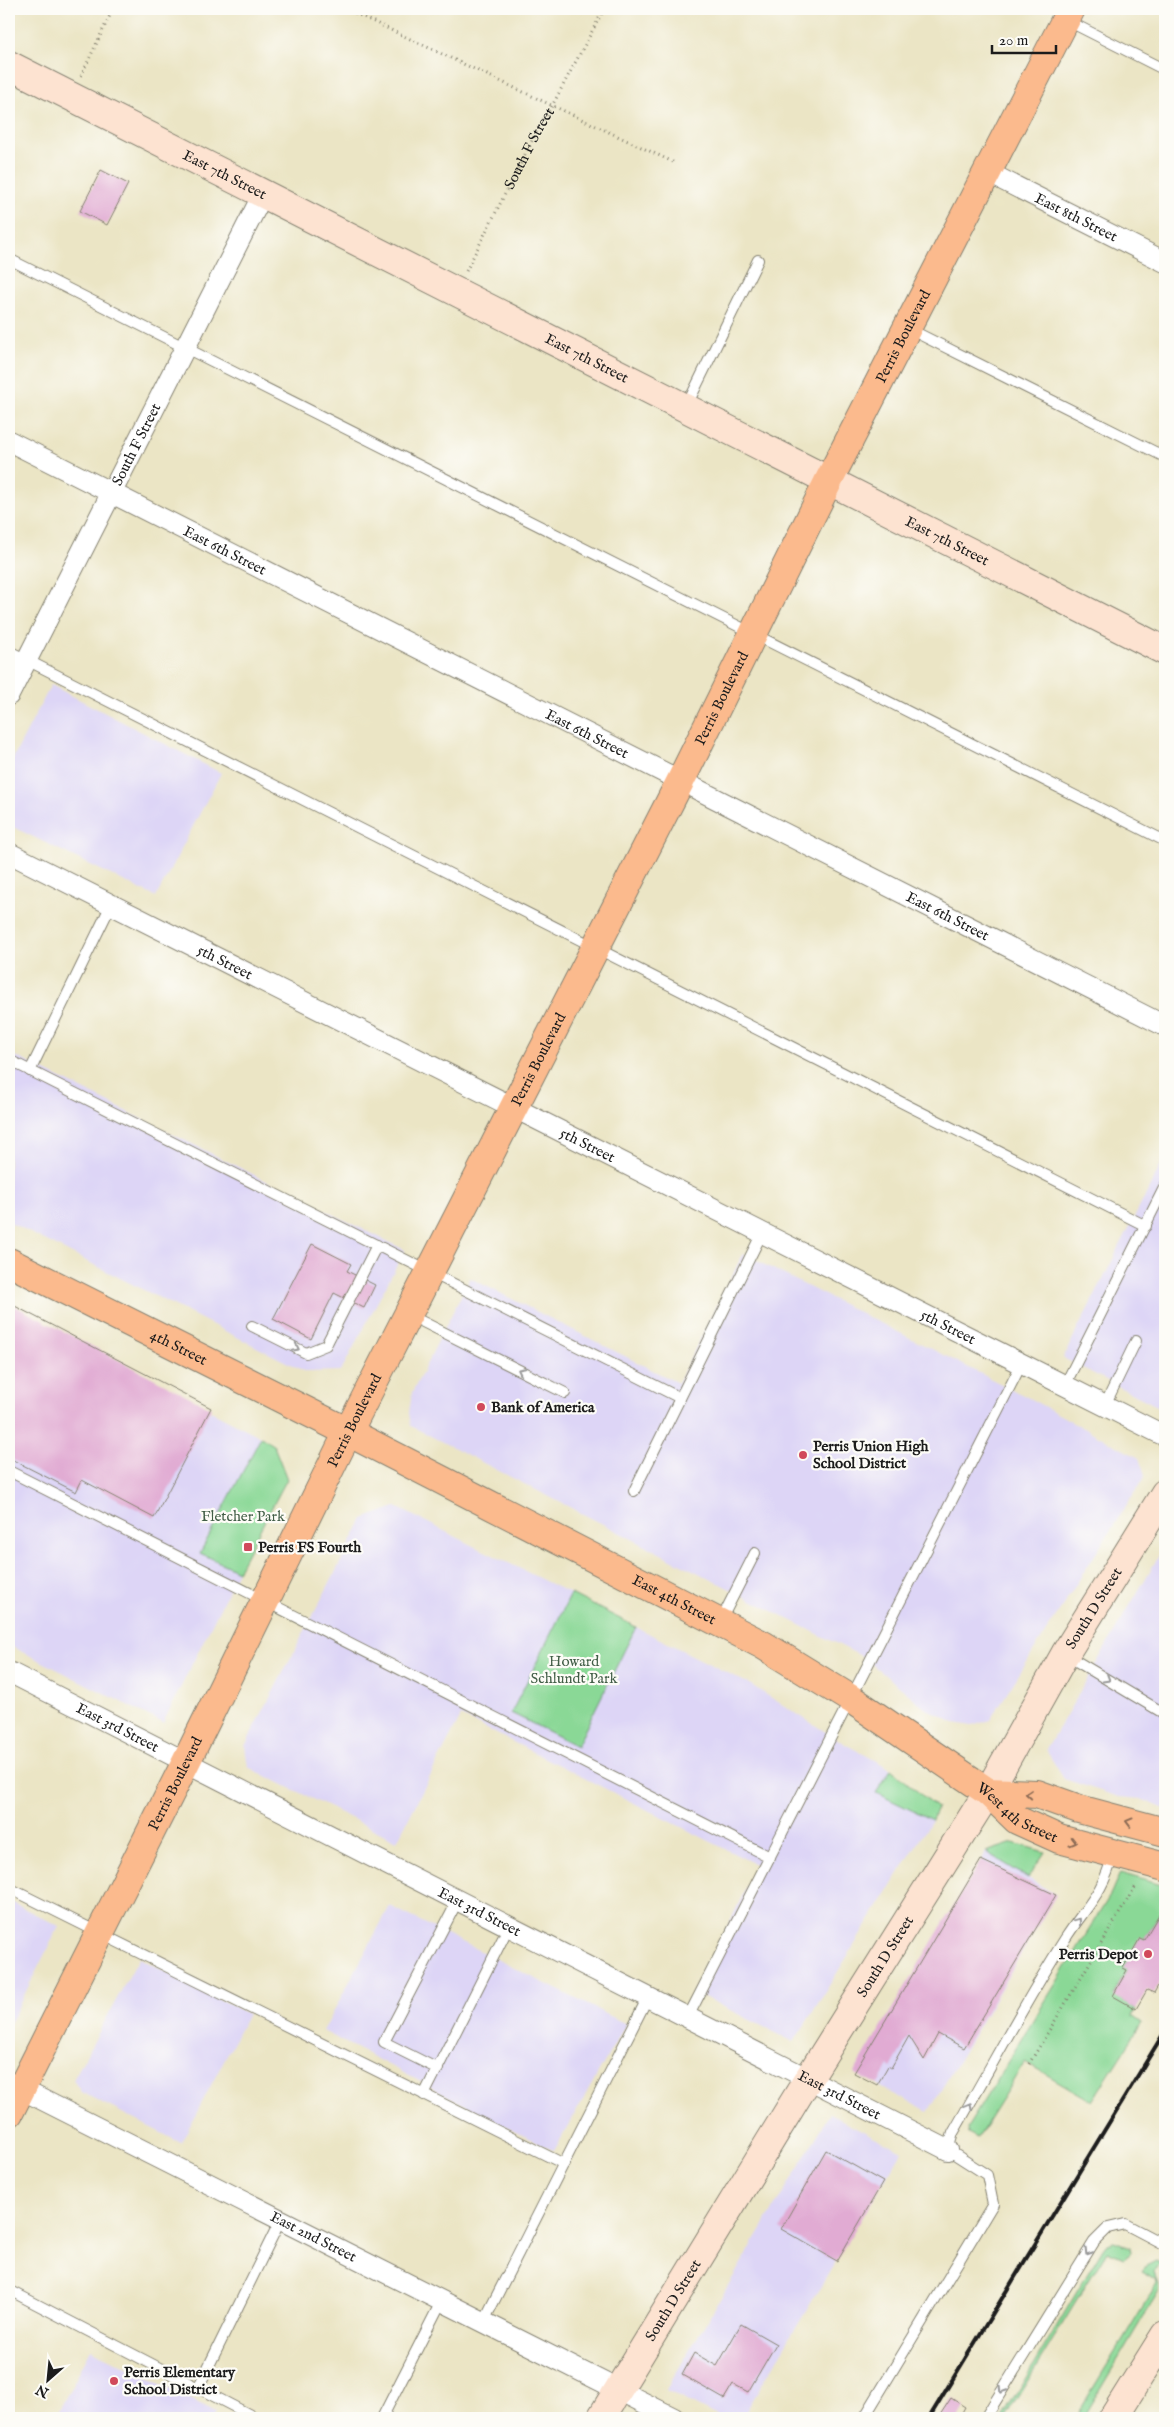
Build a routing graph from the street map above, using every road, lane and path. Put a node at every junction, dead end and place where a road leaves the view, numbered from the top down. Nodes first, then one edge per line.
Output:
1 (113, 9) edge
2 (346, 9) edge
3 (604, 9) edge
4 (1068, 14) edge
5 (9, 65) edge
6 (1165, 70) edge
7 (70, 96) junction
8 (552, 106) junction
9 (673, 162) dead end
10 (987, 172) junction
11 (263, 194) junction
12 (9, 259) edge
13 (758, 260) dead end
14 (1165, 262) edge
15 (456, 291) junction
16 (907, 328) junction
17 (185, 348) junction
18 (686, 408) junction
19 (9, 441) edge
20 (1165, 457) edge
21 (829, 480) junction
22 (112, 494) junction
23 (753, 635) junction
24 (9, 651) edge
25 (1165, 651) edge
26 (26, 660) junction
27 (9, 695) edge
28 (680, 782) junction
29 (1165, 841) edge
30 (9, 853) edge
31 (111, 904) junction
32 (595, 948) junction
33 (1165, 1026) edge
34 (9, 1060) edge
35 (30, 1071) junction
36 (513, 1107) junction
37 (1165, 1186) edge
38 (1146, 1226) junction
39 (762, 1233) junction
40 (377, 1245) junction
41 (9, 1262) edge
42 (430, 1271) junction
43 (408, 1314) junction
44 (252, 1326) dead end
45 (1136, 1342) dead end
46 (1022, 1363) junction
47 (1065, 1386) junction
48 (565, 1392) dead end
49 (680, 1398) junction
50 (1105, 1405) junction
51 (348, 1432) junction
52 (1165, 1436) edge
53 (9, 1471) edge
54 (634, 1491) dead end
55 (1165, 1493) edge
56 (755, 1553) dead end
57 (265, 1601) junction
58 (719, 1623) junction
59 (1065, 1654) junction
60 (9, 1672) edge
61 (851, 1700) junction
62 (1165, 1714) edge
63 (186, 1762) junction
64 (988, 1792) junction
65 (1165, 1832) edge
66 (1113, 1853) junction
67 (770, 1857) junction
68 (1165, 1867) edge
69 (1140, 1878) dead end
70 (9, 1888) edge
71 (458, 1900) junction
72 (509, 1926) junction
73 (99, 1934) junction
74 (648, 1997) junction
75 (688, 2017) junction
76 (1029, 2064) dead end
77 (438, 2069) junction
78 (808, 2079) junction
79 (13, 2095) edge
80 (424, 2095) junction
81 (948, 2150) junction
82 (564, 2164) junction
83 (280, 2219) junction
84 (1165, 2245) edge
85 (9, 2290) edge
86 (442, 2300) junction
87 (484, 2321) junction
88 (1165, 2335) edge
89 (198, 2388) junction
90 (619, 2389) junction
91 (256, 2418) edge
92 (382, 2418) edge
93 (601, 2418) edge
94 (674, 2418) edge
95 (864, 2418) edge
96 (985, 2418) edge
97 (1113, 2418) edge

1 - 7 path
2 - 8 path
3 - 8 path, South F Street
4 - 6 lane
4 - 10 main road, Perris Boulevard
5 - 7 street, East 7th Street
7 - 11 street, East 7th Street
8 - 9 path
8 - 15 path, South F Street
10 - 14 street, East 8th Street
10 - 16 main road, Perris Boulevard
11 - 15 street, East 7th Street
11 - 17 street, South F Street
12 - 17 lane
13 - 18 lane
15 - 18 street, East 7th Street
16 - 20 lane
16 - 21 main road, Perris Boulevard
17 - 22 street, South F Street
17 - 23 lane
18 - 21 street, East 7th Street
19 - 22 street, East 6th Street
21 - 23 main road, Perris Boulevard
21 - 25 street, East 7th Street
22 - 26 street, South F Street
22 - 28 street, East 6th Street
23 - 28 main road, Perris Boulevard
23 - 29 lane
24 - 26 lane
26 - 27 street, South F Street
26 - 32 lane
28 - 32 main road, Perris Boulevard
28 - 33 street, East 6th Street
30 - 31 street, 5th Street
31 - 35 lane
31 - 36 street, 5th Street
32 - 36 main road, Perris Boulevard
32 - 38 lane
34 - 35 lane
35 - 40 lane
36 - 39 street, 5th Street
36 - 42 main road, Perris Boulevard
37 - 38 lane
38 - 47 lane
39 - 46 street, 5th Street
39 - 49 lane
40 - 42 lane
44 -> 40 lane
41 - 51 main road, 4th Street
42 - 43 main road, Perris Boulevard
42 - 49 lane
48 -> 43 lane
43 - 51 main road, Perris Boulevard
45 - 50 lane
46 - 47 street, 5th Street
46 - 61 lane
47 - 50 street, 5th Street
49 - 54 lane
50 - 52 street, 5th Street
51 - 57 main road, Perris Boulevard
51 - 58 main road, East 4th Street
53 - 57 lane
55 - 59 street, South D Street
56 - 58 lane
57 - 63 main road, Perris Boulevard
57 - 67 lane
58 - 61 main road, East 4th Street
59 -> 62 lane
59 - 64 street, South D Street
60 - 63 street, East 3rd Street
61 - 64 main road, East 4th Street
61 - 67 lane
63 - 71 street, East 3rd Street
63 - 73 main road, Perris Boulevard
65 -> 64 main road, West 4th Street
64 -> 66 main road, West 4th Street
64 - 78 street, South D Street
66 - 68 main road, West 4th Street
81 -> 66 lane
67 - 75 lane
69 - 76 path
70 - 73 lane
71 - 72 street, East 3rd Street
71 - 77 lane
72 - 74 street, East 3rd Street
72 - 77 lane
73 - 79 main road, Perris Boulevard
73 - 80 lane
74 - 75 street, East 3rd Street
74 - 82 lane
75 - 78 street, East 3rd Street
77 - 80 lane
78 - 81 street, East 3rd Street
78 - 90 street, South D Street
79 - 83 street, East 2nd Street
80 - 82 lane
81 - 95 lane
82 - 87 lane
83 - 86 street, East 2nd Street
83 - 89 lane
84 -> 96 lane
85 - 89 lane
86 - 87 street, East 2nd Street
86 - 92 lane
87 - 90 street, East 2nd Street
88 - 97 street
89 - 91 lane
90 - 93 street, South D Street
90 - 94 street, East 2nd Street

